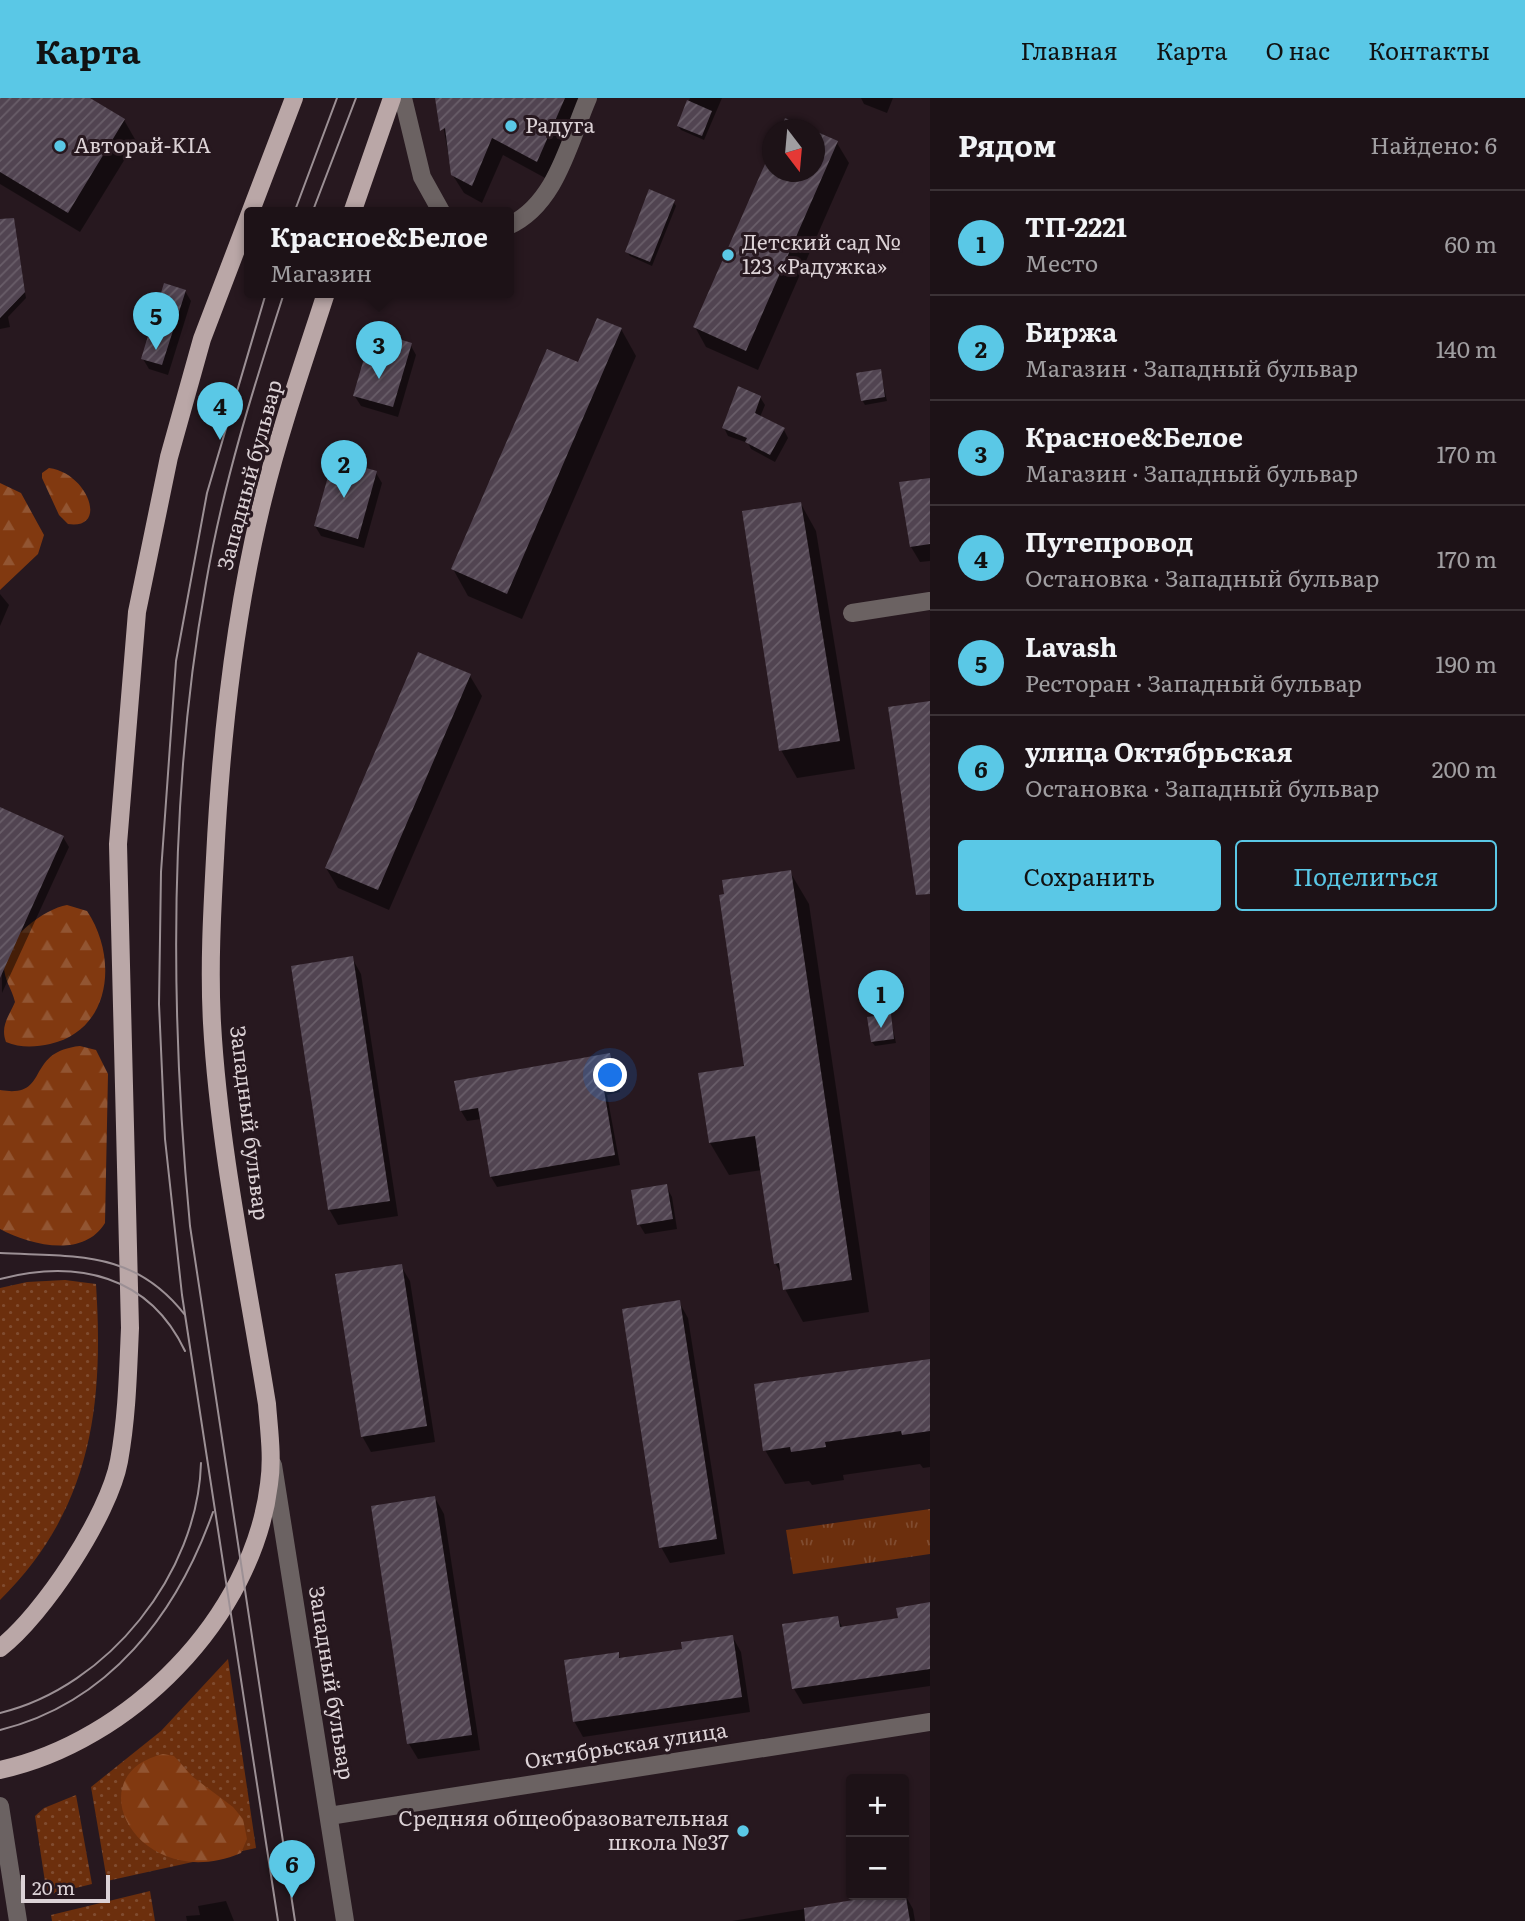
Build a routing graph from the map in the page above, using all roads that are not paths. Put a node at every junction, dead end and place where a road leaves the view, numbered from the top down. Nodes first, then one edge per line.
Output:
1 (294, 98) edge
2 (392, 98) edge
3 (403, 98) edge
4 (588, 98) edge
5 (252, 207) edge
6 (354, 207) edge
7 (439, 207) edge
8 (514, 223) edge
9 (244, 229) edge
10 (324, 298) edge
11 (930, 600) edge
12 (852, 613) dead end
13 (271, 1451) junction
14 (0, 1648) edge
15 (930, 1722) edge
16 (0, 1770) edge
17 (0, 1806) edge
18 (329, 1816) junction
19 (5, 1875) edge
20 (18, 1921) edge
21 (345, 1921) edge

1 - 5 main road
2 - 6 main road
3 - 7 street
4 - 8 street
9 - 14 main road
10 - 13 main road, Западный бульвар
11 - 12 street
13 - 16 main road
13 - 18 street, Западный бульвар
15 - 18 street, Октябрьская улица
17 - 19 street
18 - 21 street, Западный бульвар
19 - 20 street

